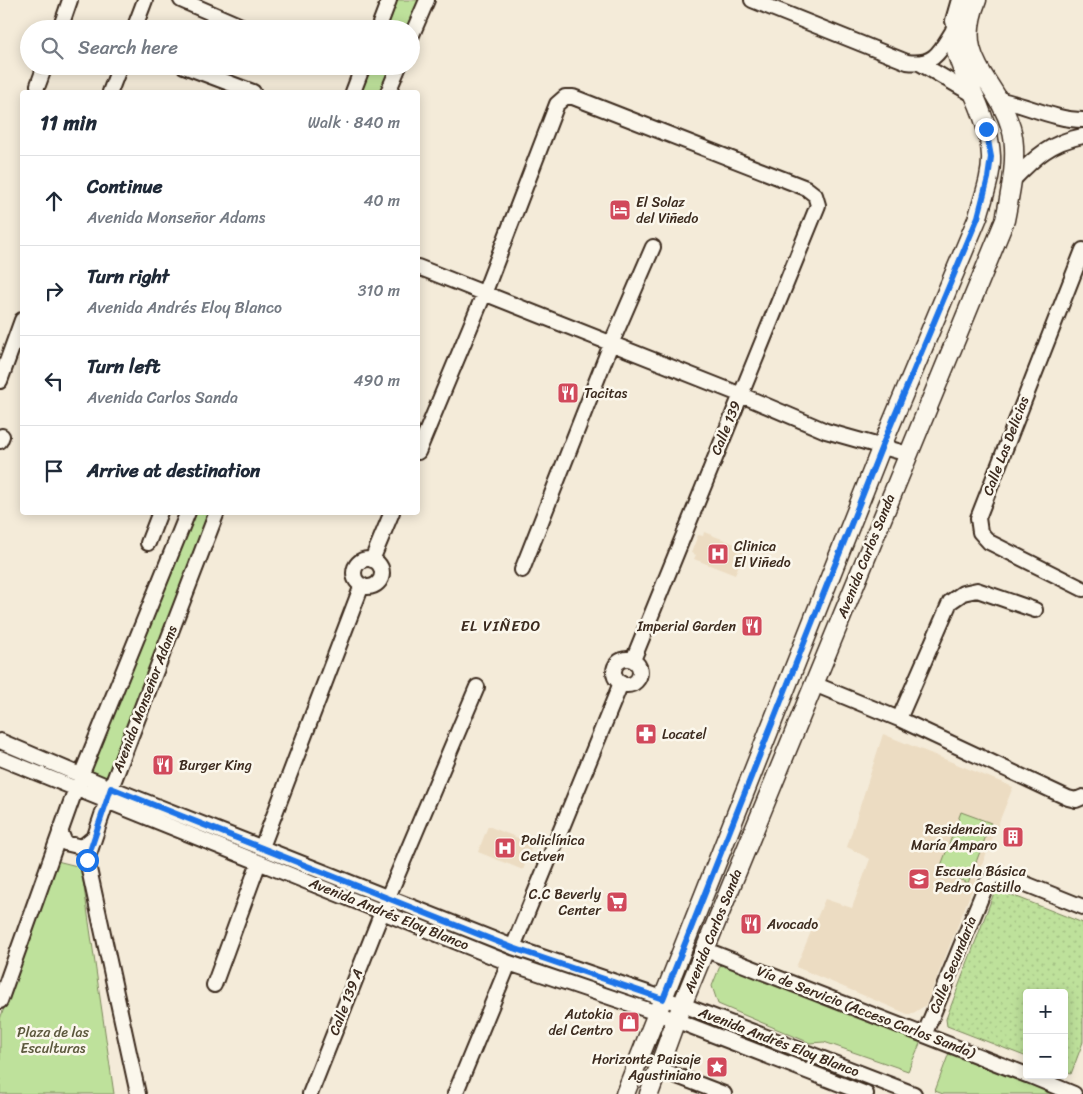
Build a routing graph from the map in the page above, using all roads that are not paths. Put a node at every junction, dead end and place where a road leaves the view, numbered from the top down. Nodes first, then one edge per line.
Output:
1 (70, 0) edge
2 (145, 0) edge
3 (181, 0) edge
4 (389, 0) edge
5 (427, 0) edge
6 (752, 0) edge
7 (964, 11) edge
8 (63, 20) edge
9 (137, 20) edge
10 (227, 20) edge
11 (381, 20) edge
12 (418, 20) edge
13 (922, 64) junction
14 (42, 75) edge
15 (117, 75) edge
16 (208, 75) edge
17 (360, 75) edge
18 (395, 75) edge
19 (38, 85) dead end
20 (111, 90) edge
21 (248, 90) edge
22 (354, 90) edge
23 (389, 90) edge
24 (974, 95) junction
25 (996, 99) junction
26 (1083, 120) edge
27 (1083, 136) edge
28 (1013, 180) junction
29 (653, 247) dead end
30 (1083, 250) edge
31 (420, 268) edge
32 (484, 294) junction
33 (20, 326) edge
34 (611, 344) junction
35 (0, 381) edge
36 (740, 394) junction
37 (882, 446) junction
38 (420, 447) edge
39 (908, 454) junction
40 (159, 515) edge
41 (187, 515) edge
42 (217, 515) edge
43 (391, 515) edge
44 (148, 543) dead end
45 (372, 560) junction
46 (522, 570) dead end
47 (362, 585) junction
48 (1083, 589) edge
49 (1035, 610) dead end
50 (814, 684) junction
51 (477, 688) dead end
52 (899, 719) junction
53 (0, 741) edge
54 (0, 758) edge
55 (81, 775) junction
56 (76, 788) junction
57 (108, 794) junction
58 (1083, 797) edge
59 (60, 831) junction
60 (92, 838) junction
61 (262, 847) junction
62 (260, 862) junction
63 (388, 897) junction
64 (1083, 907) edge
65 (382, 911) junction
66 (513, 948) junction
67 (706, 950) junction
68 (509, 963) junction
69 (214, 985) dead end
70 (0, 1002) edge
71 (660, 1006) junction
72 (679, 1012) junction
73 (924, 1033) junction
74 (659, 1069) junction
75 (1023, 1073) edge
76 (1037, 1079) edge
77 (138, 1094) edge
78 (310, 1094) edge
79 (455, 1094) edge
80 (625, 1094) edge
81 (649, 1094) edge
82 (724, 1094) edge
83 (866, 1094) edge
84 (914, 1094) edge
85 (1074, 1094) edge

1 - 8 street
2 - 9 street
3 - 10 street
4 - 11 street
5 - 12 street
6 - 13 street
7 - 13 street
7 - 24 street, Avenida Carlos Sanda
7 - 25 street, Avenida Carlos Sanda
13 - 24 street
14 - 19 street
15 - 20 street
16 - 21 street
17 - 22 street
18 - 23 street
24 - 37 street, Avenida Carlos Sanda
25 - 26 street
25 - 28 street, Avenida Carlos Sanda
27 - 28 street
28 - 39 street, Avenida Carlos Sanda
29 - 34 street
30 - 48 street, Calle Las Delicias
31 - 32 street
32 - 34 street
32 - 36 street, Calle 139
32 - 38 street
33 - 35 street
34 - 36 street
34 - 46 street
36 - 37 street
36 - 66 street, Calle 139
37 - 39 street
37 - 71 street, Avenida Carlos Sanda
39 - 50 street, Avenida Carlos Sanda
40 - 44 street
41 - 55 street
42 - 57 street, Avenida Monseñor Adams
43 - 45 street
45 - 47 street
45 - 47 street
47 - 61 street
49 - 52 street
50 - 52 street
50 - 67 street, Avenida Carlos Sanda
51 - 63 street, Calle 139 A
52 - 58 street
53 - 55 street, Avenida Andrés Eloy Blanco
54 - 56 street, Avenida Andrés Eloy Blanco
55 - 56 street
55 - 57 street, Avenida Andrés Eloy Blanco
56 - 57 street, Avenida Andrés Eloy Blanco
56 - 59 street
57 - 60 street, Avenida Monseñor Adams
57 - 61 street, Avenida Andrés Eloy Blanco
57 - 62 street, Avenida Andrés Eloy Blanco
59 - 60 street
59 - 70 street
60 - 77 street, Avenida Monseñor Adams
61 - 63 street, Avenida Andrés Eloy Blanco
62 - 65 street, Avenida Andrés Eloy Blanco
62 - 69 street
63 - 65 street, Calle 139 A
63 - 66 street, Avenida Andrés Eloy Blanco
64 - 73 street, Calle Secundaria
65 - 68 street, Avenida Andrés Eloy Blanco
65 - 78 street, Calle 139 A
66 - 71 street, Avenida Andrés Eloy Blanco
67 - 72 street, Avenida Carlos Sanda
67 - 73 street, Vía de Servicio (Acceso Carlos Sanda)
68 - 71 street, Avenida Andrés Eloy Blanco
68 - 79 street
71 - 72 street, Avenida Andrés Eloy Blanco
71 - 80 street, Avenida Carlos Sanda
72 - 74 street, Avenida Carlos Sanda
72 - 83 street, Avenida Andrés Eloy Blanco
72 - 84 street, Avenida Andrés Eloy Blanco
73 - 75 street, Vía de Servicio (Acceso Carlos Sanda)
74 - 81 street, Avenida Carlos Sanda
74 - 82 street
76 - 85 street, Vía de Servicio (Acceso Carlos Sanda)

